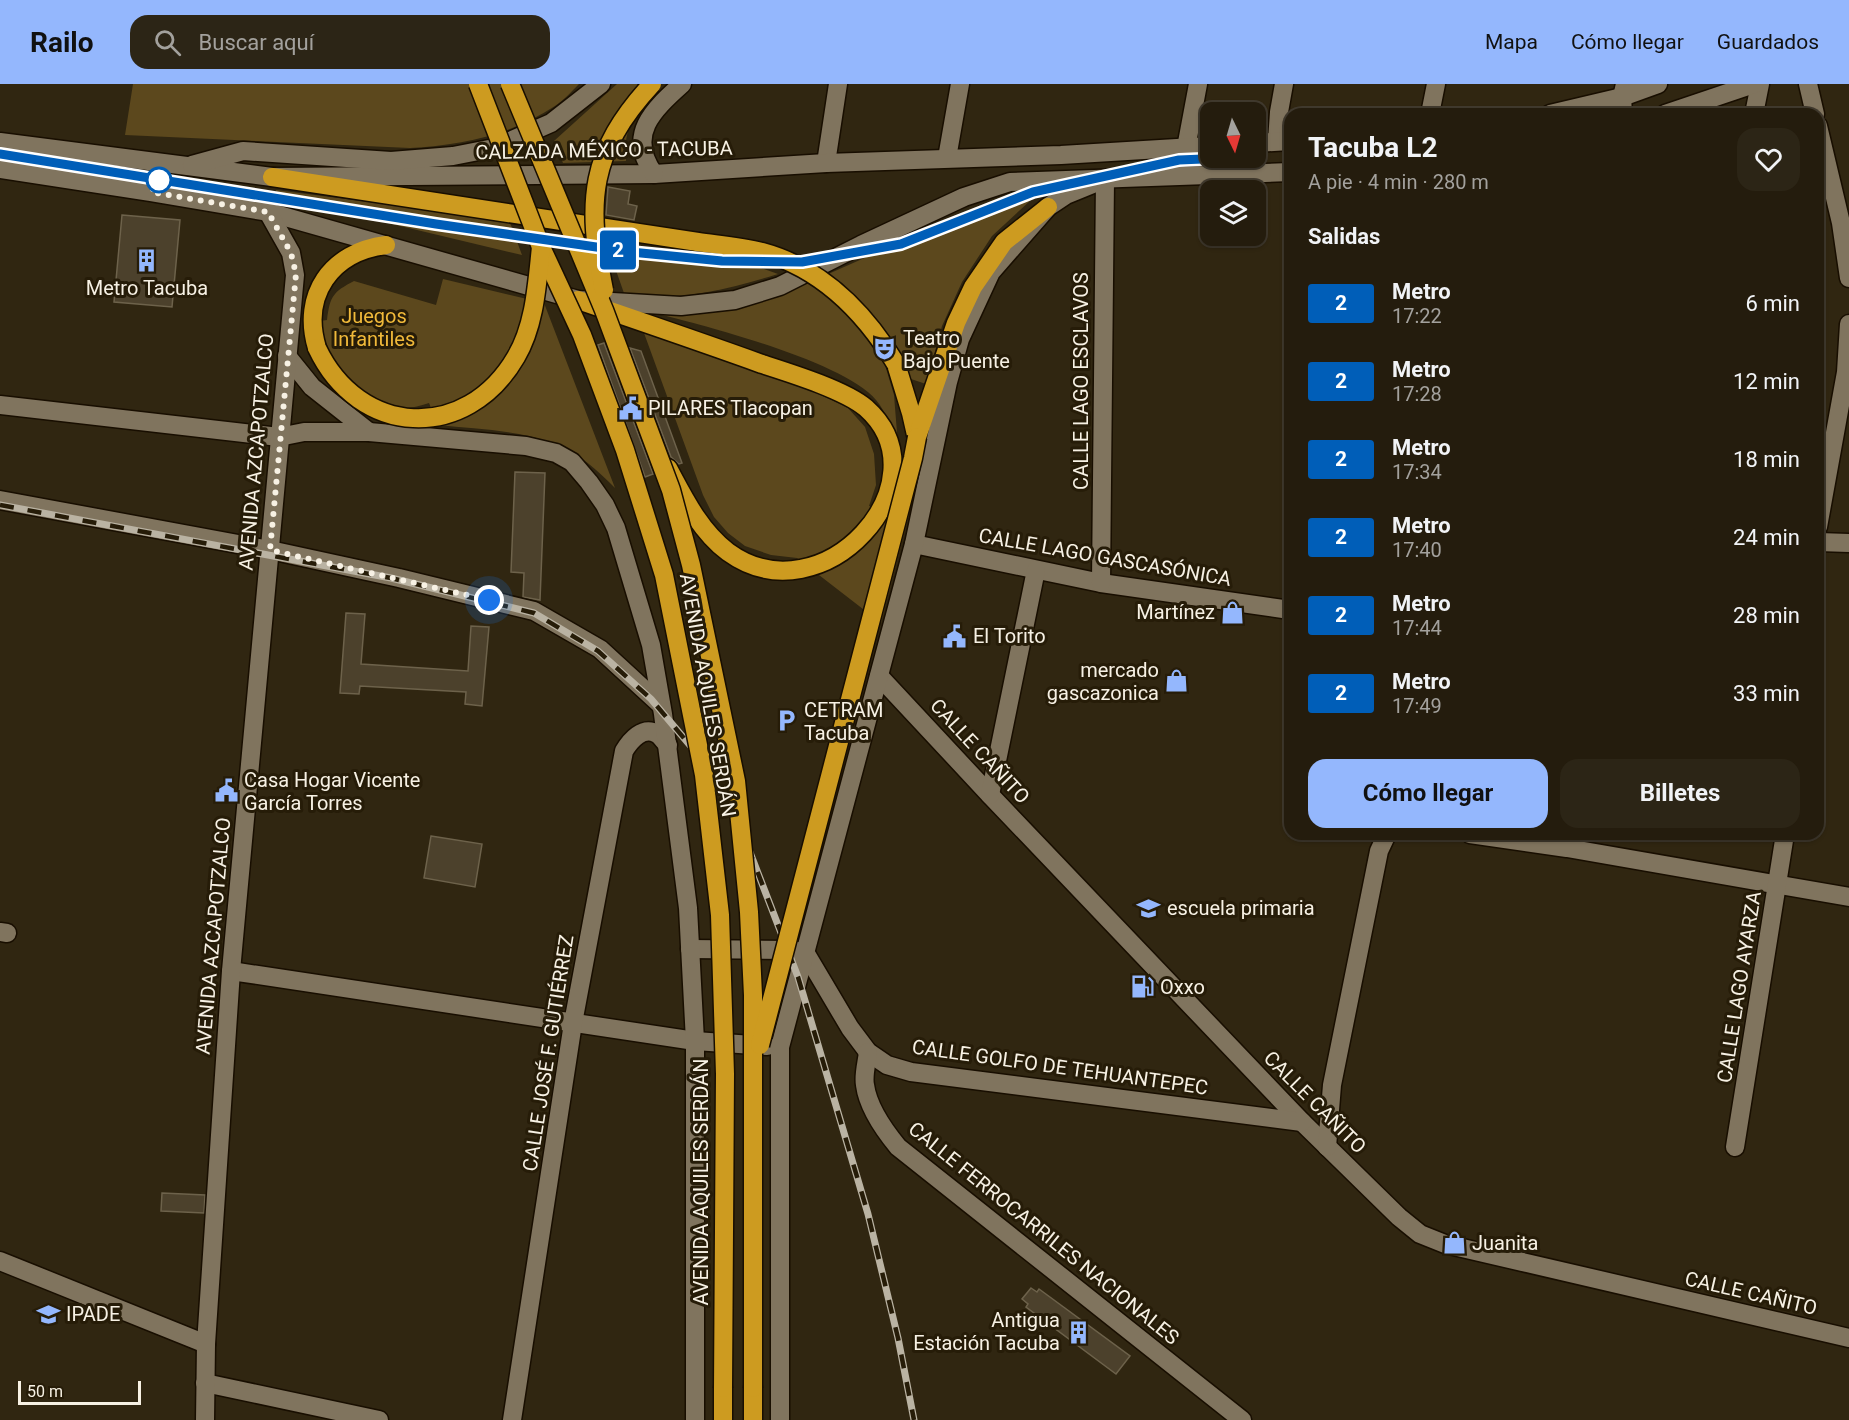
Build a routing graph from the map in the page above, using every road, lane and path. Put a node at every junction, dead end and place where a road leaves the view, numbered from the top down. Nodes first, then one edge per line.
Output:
1 (478, 84) edge
2 (510, 84) edge
3 (601, 84) edge
4 (650, 84) edge
5 (682, 84) edge
6 (838, 84) edge
7 (960, 84) edge
8 (1198, 84) edge
9 (1284, 84) edge
10 (1436, 84) edge
11 (1658, 84) edge
12 (1754, 84) edge
13 (1760, 84) edge
14 (1808, 84) edge
15 (1623, 98) edge
16 (663, 101) junction
17 (1431, 108) edge
18 (1577, 108) edge
19 (1683, 108) edge
20 (1755, 108) edge
21 (1814, 108) edge
22 (1284, 141) edge
23 (0, 142) edge
24 (1266, 142) edge
25 (1200, 147) edge
26 (1186, 148) junction
27 (1824, 151) edge
28 (947, 158) junction
29 (826, 164) junction
30 (185, 167) junction
31 (0, 169) edge
32 (1284, 172) edge
33 (654, 174) junction
34 (272, 177) junction
35 (1105, 179) junction
36 (1048, 207) junction
37 (268, 212) junction
38 (386, 245) junction
39 (541, 247) junction
40 (1849, 278) edge
41 (578, 300) junction
42 (1849, 324) edge
43 (613, 335) junction
44 (287, 356) junction
45 (1848, 372) edge
46 (0, 405) edge
47 (369, 432) junction
48 (279, 437) junction
49 (653, 437) junction
50 (917, 437) junction
51 (1824, 496) edge
52 (0, 500) edge
53 (1824, 542) edge
54 (1849, 543) edge
55 (914, 544) junction
56 (270, 550) junction
57 (1036, 570) junction
58 (1101, 583) junction
59 (1284, 609) edge
60 (879, 676) junction
61 (661, 705) junction
62 (668, 745) junction
63 (990, 795) junction
64 (1385, 840) edge
65 (1784, 840) edge
66 (1569, 841) edge
67 (1778, 885) junction
68 (1849, 897) edge
69 (690, 949) junction
70 (805, 952) junction
71 (231, 971) junction
72 (573, 1023) junction
73 (695, 1041) junction
74 (780, 1047) junction
75 (868, 1052) junction
76 (752, 1073) junction
77 (1302, 1122) junction
78 (1327, 1147) junction
79 (1735, 1147) dead end
80 (0, 1261) edge
81 (1849, 1338) edge
82 (206, 1344) junction
83 (205, 1383) junction
84 (205, 1420) edge
85 (379, 1420) edge
86 (512, 1420) edge
87 (695, 1420) edge
88 (723, 1420) edge
89 (753, 1420) edge
90 (780, 1420) edge
91 (1242, 1420) edge

1 - 39 highway, AVENIDA AQUILES SERDÁN, bridge
2 - 43 highway, AVENIDA AQUILES SERDÁN, bridge
3 - 30 street
4 - 16 street
4 - 43 highway, bridge
5 - 16 street
6 - 29 street
7 - 28 street
8 - 26 street
9 - 22 street
10 - 17 street
11 - 15 street
12 - 19 street
13 - 20 street
14 - 21 street
15 - 18 street
16 - 33 street
22 - 24 street
23 - 30 street, CALZADA MÉXICO - TACUBA
25 - 26 street, CALZADA MÉXICO - TACUBA
26 - 28 street, CALZADA MÉXICO - TACUBA
27 - 40 street
28 - 29 street, CALZADA MÉXICO - TACUBA
29 - 33 street, CALZADA MÉXICO - TACUBA
30 - 34 street, CALZADA MÉXICO - TACUBA
31 - 37 street
32 - 35 street
33 - 34 street, CALZADA MÉXICO - TACUBA
34 - 50 highway, bridge
35 - 36 street
35 - 41 street
35 - 58 street, CALLE LAGO ESCLAVOS
36 - 50 highway
36 - 55 street
37 - 38 street
37 - 44 street, AVENIDA AZCAPOTZALCO
38 - 39 highway, bridge
38 - 41 street
39 - 88 highway, AVENIDA AQUILES SERDÁN, bridge
41 - 49 highway, bridge
42 - 45 street
43 - 49 highway, AVENIDA AQUILES SERDÁN, bridge
44 - 47 street
44 - 48 street, AVENIDA AZCAPOTZALCO
45 - 51 street
46 - 48 street
47 - 48 street
47 - 61 street, AVENIDA AQUILES SERDÁN
48 - 56 street, AVENIDA AZCAPOTZALCO
49 - 76 highway, AVENIDA AQUILES SERDÁN, bridge
50 - 76 highway, bridge
52 - 56 street
53 - 54 street
55 - 57 street, CALLE LAGO GASCASÓNICA
55 - 60 street
56 - 61 street
56 - 71 street, AVENIDA AZCAPOTZALCO
57 - 58 street, CALLE LAGO GASCASÓNICA
57 - 63 street
58 - 59 street, CALLE LAGO GASCASÓNICA
60 - 63 street, CALLE CAÑITO
60 - 70 street
61 - 62 street, AVENIDA AQUILES SERDÁN
62 - 69 street, AVENIDA AQUILES SERDÁN
62 - 72 street, CALLE JOSÉ F. GUTIÉRREZ
63 - 77 street, CALLE CAÑITO
64 - 78 street
65 - 67 street, CALLE LAGO AYARZA
66 - 67 street
67 - 68 street
67 - 79 street, CALLE LAGO AYARZA
69 - 70 street
69 - 73 street, AVENIDA AQUILES SERDÁN
70 - 74 street
70 - 75 street, CALLE GOLFO DE TEHUANTEPEC
71 - 72 street
71 - 82 street, AVENIDA AZCAPOTZALCO
72 - 73 street
72 - 86 street, CALLE JOSÉ F. GUTIÉRREZ
73 - 74 street
73 - 87 street, AVENIDA AQUILES SERDÁN
74 - 90 street
75 - 77 street, CALLE GOLFO DE TEHUANTEPEC
75 - 91 street, CALLE FERROCARRILES NACIONALES
76 - 89 highway, AVENIDA AQUILES SERDÁN, bridge
77 - 78 street, CALLE CAÑITO
78 - 81 street, CALLE CAÑITO
80 - 82 street
82 - 83 street, AVENIDA AZCAPOTZALCO
83 - 84 street, AVENIDA AZCAPOTZALCO
83 - 85 street

